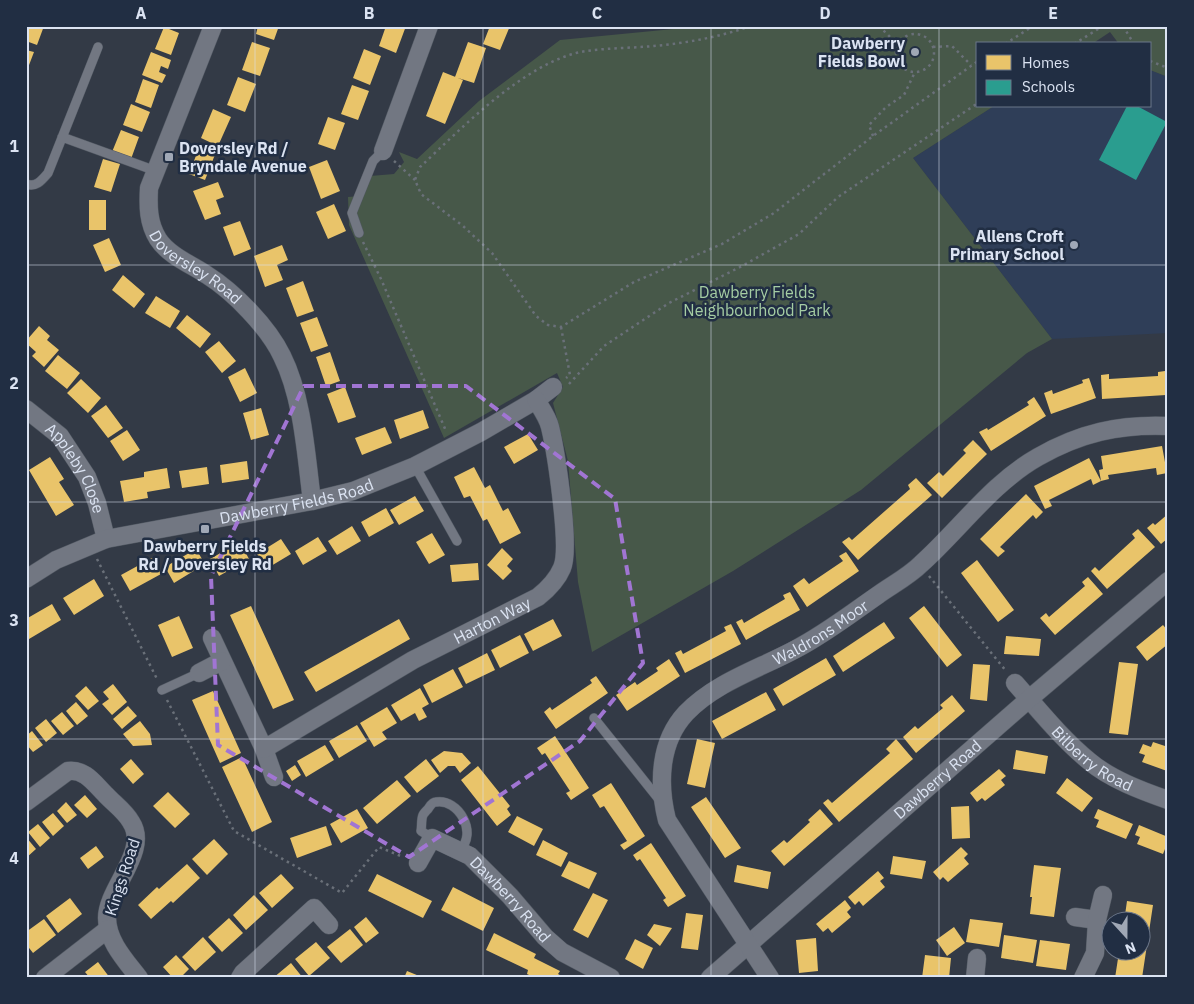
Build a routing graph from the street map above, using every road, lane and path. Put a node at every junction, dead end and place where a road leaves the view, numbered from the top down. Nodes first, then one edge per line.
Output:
1 (214, 26) edge
2 (429, 26) edge
3 (751, 26) edge
4 (879, 26) edge
5 (1034, 26) edge
6 (1103, 26) edge
7 (1123, 26) edge
8 (1008, 42) edge
9 (1077, 42) edge
10 (1133, 42) edge
11 (898, 45) junction
12 (98, 47) dead end
13 (933, 47) junction
14 (976, 62) edge
15 (1152, 62) edge
16 (971, 65) junction
17 (1168, 68) edge
18 (916, 72) junction
19 (976, 104) edge
20 (874, 136) junction
21 (62, 137) junction
22 (383, 152) junction
23 (156, 171) junction
24 (415, 180) junction
25 (26, 184) edge
26 (359, 233) joint
27 (561, 327) junction
28 (553, 387) junction
29 (536, 400) junction
30 (26, 409) edge
31 (1168, 426) edge
32 (452, 447) junction
33 (415, 466) junction
34 (312, 501) junction
35 (457, 541) dead end
36 (98, 542) junction
37 (920, 565) junction
38 (26, 578) edge
39 (1168, 581) edge
40 (212, 638) dead end
41 (222, 661) junction
42 (199, 673) joint
43 (1015, 683) joint
44 (162, 690) junction
45 (1029, 699) junction
46 (594, 718) dead end
47 (264, 749) junction
48 (274, 777) dead end
49 (1168, 800) edge
50 (26, 802) edge
51 (663, 804) junction
52 (432, 838) junction
53 (459, 851) junction
54 (418, 864) joint
55 (1103, 895) dead end
56 (1075, 917) dead end
57 (1097, 920) junction
58 (329, 924) dead end
59 (108, 930) junction
60 (748, 944) junction
61 (977, 958) dead end
62 (45, 978) edge
63 (139, 978) edge
64 (240, 978) edge
65 (611, 978) edge
66 (710, 978) edge
67 (770, 978) edge
68 (975, 978) edge
69 (1083, 978) edge

1 - 23 street, Doversley Road
2 - 22 street
3 - 24 path
4 - 11 path
5 - 8 path
6 - 9 path
7 - 10 path
11 - 13 path
11 - 18 path
12 - 21 lane
13 - 16 path
13 - 18 path
14 - 16 path
15 - 17 path
16 - 20 path
18 - 20 path
19 - 28 path
20 - 27 path
21 - 23 lane
21 - 25 lane
22 - 24 path
22 - 26 lane
23 - 34 street, Doversley Road
24 - 27 path
26 - 32 path
27 - 28 path
28 - 29 street, Dawberry Fields Road
29 - 32 street, Dawberry Fields Road
29 - 47 street, Harton Way
30 - 36 street, Appleby Close
31 - 37 street, Waldrons Moor
32 - 33 street, Dawberry Fields Road
33 - 34 street, Dawberry Fields Road
33 - 35 lane
34 - 36 street, Dawberry Fields Road
36 - 38 street, Dawberry Fields Road
36 - 44 path
37 - 43 path
37 - 51 street, Waldrons Moor
39 - 45 street, Dawberry Road
40 - 41 street
41 - 42 street
41 - 47 street
42 - 44 lane
43 - 45 street, Bilberry Road
44 - 54 path
45 - 49 street, Bilberry Road
45 - 60 street, Dawberry Road
46 - 51 lane
47 - 48 street
50 - 59 street, Kings Road
51 - 60 street, Waldrons Moor
52 - 53 street, Dawberry Road
52 - 53 lane
52 - 54 street
53 - 65 street, Dawberry Road
55 - 57 street
56 - 57 street
57 - 69 street
58 - 64 street
59 - 62 street
59 - 63 street, Kings Road
60 - 66 street, Dawberry Road
60 - 67 street, Waldrons Moor
61 - 68 street

